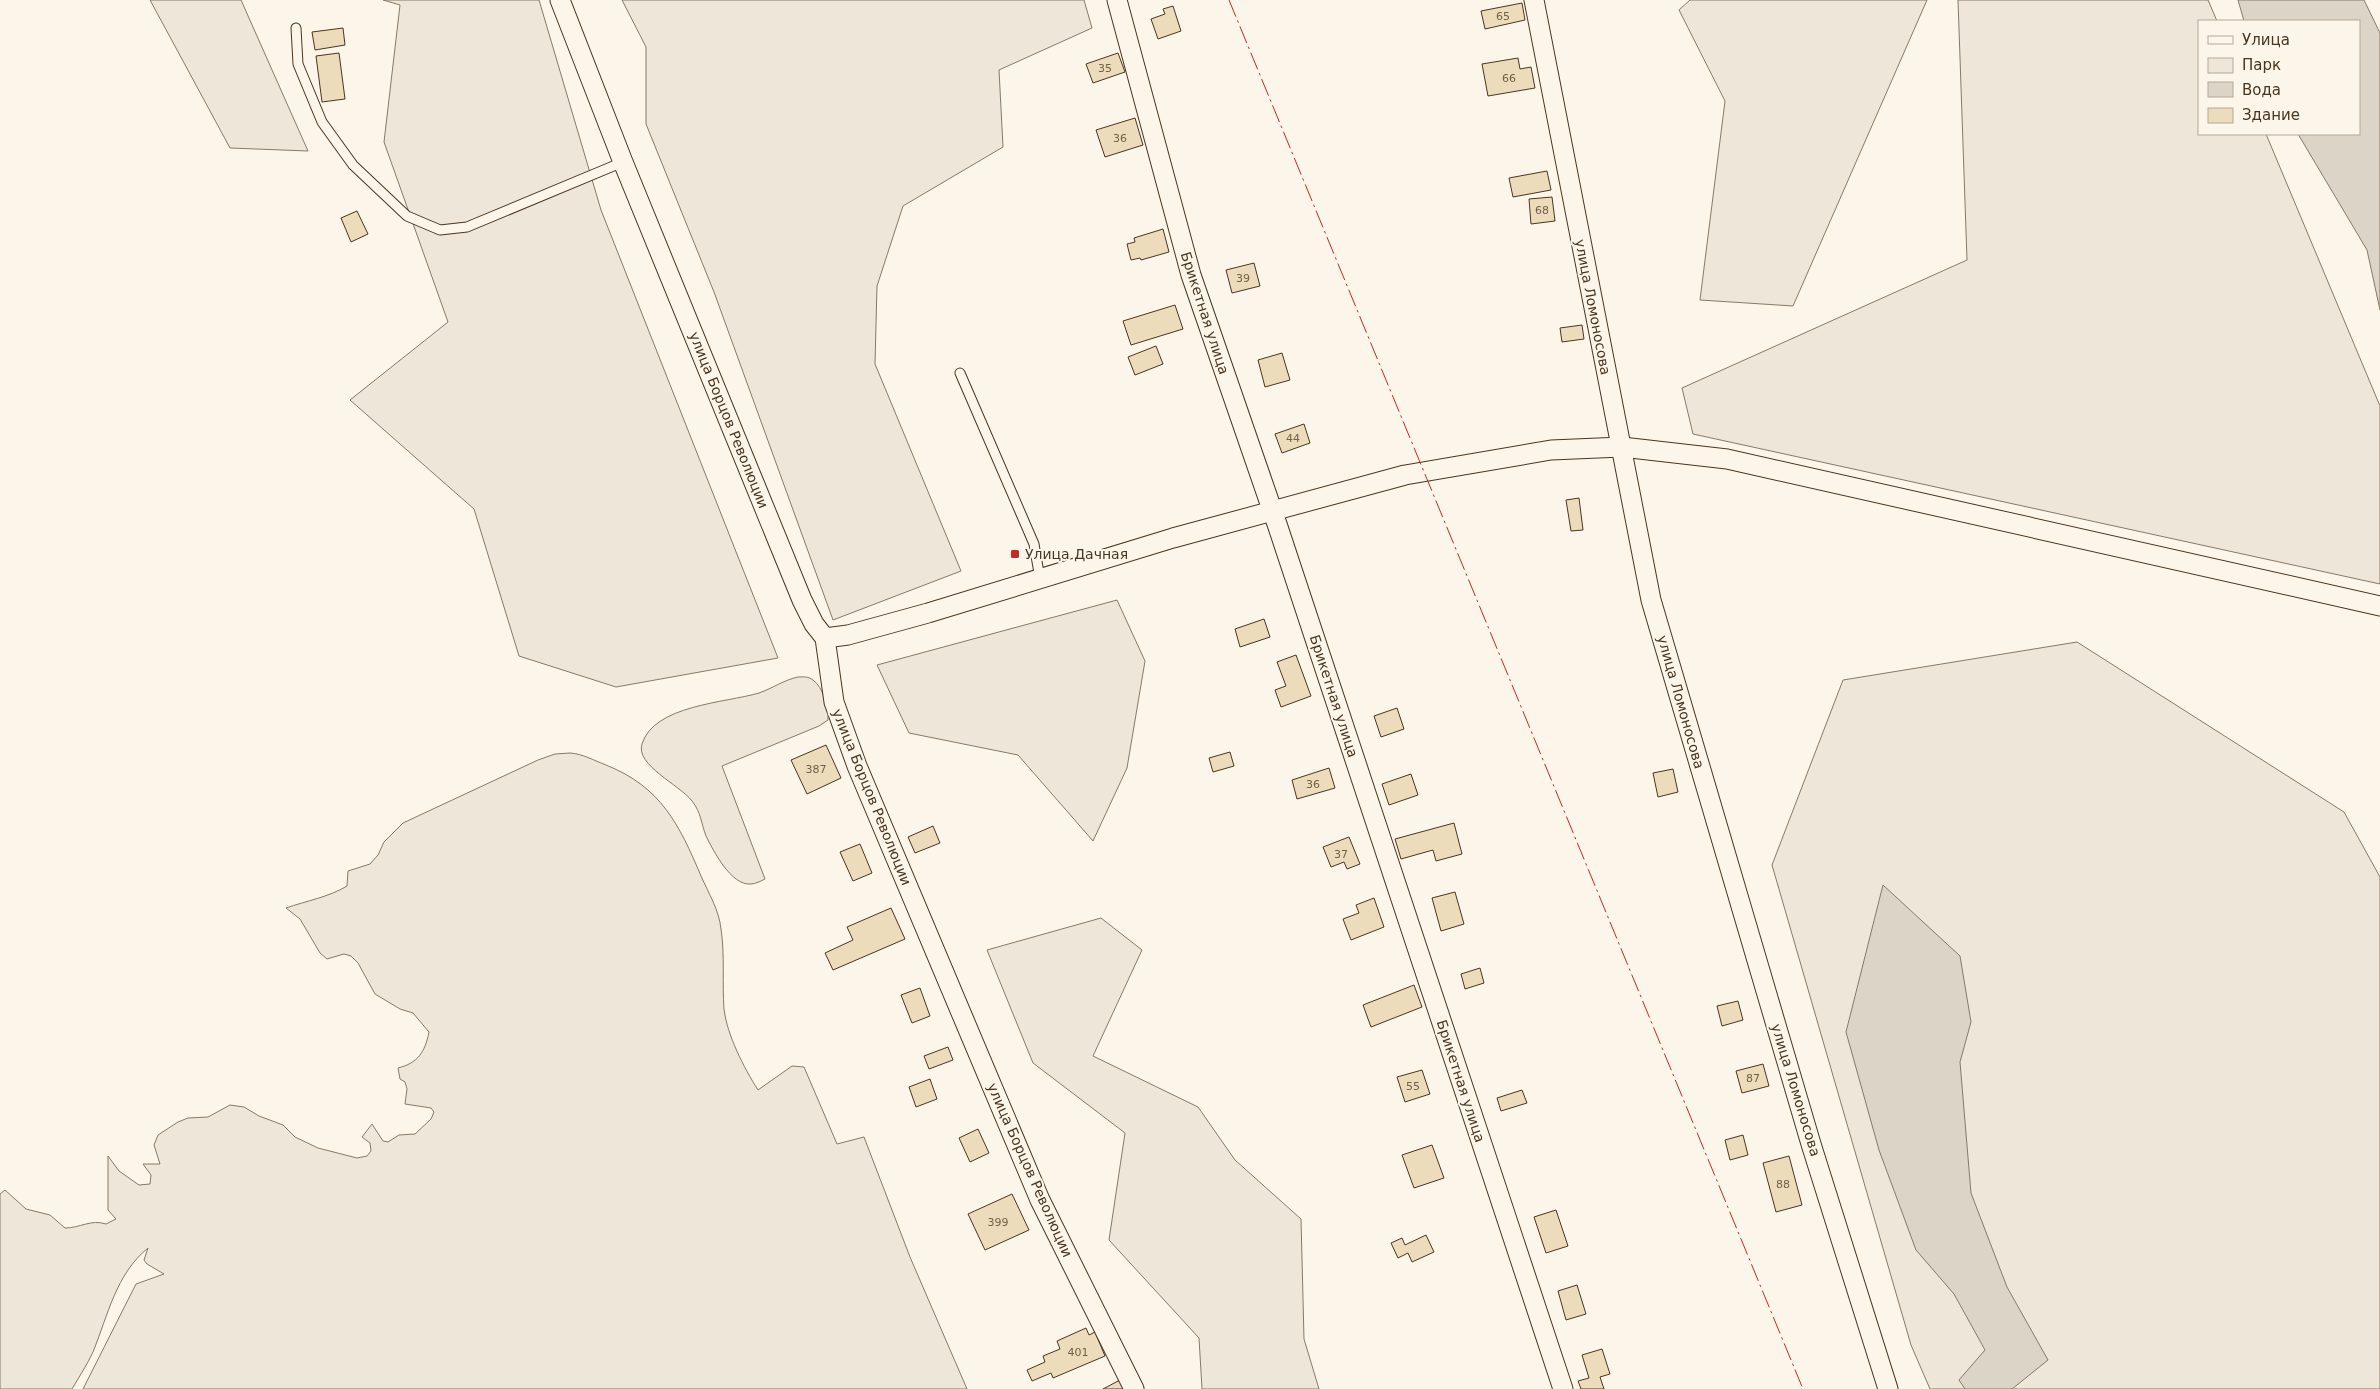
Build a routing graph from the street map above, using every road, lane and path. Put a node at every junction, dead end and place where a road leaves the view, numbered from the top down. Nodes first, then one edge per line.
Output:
1 (560, 0) edge
2 (1117, 0) edge
3 (1534, 0) edge
4 (296, 28) dead end
5 (623, 162) junction
6 (960, 373) dead end
7 (1622, 447) junction
8 (1272, 511) junction
9 (1040, 579) junction
10 (2380, 606) edge
11 (825, 638) junction
12 (1134, 1389) edge
13 (1563, 1389) edge
14 (1888, 1389) edge

1 - 5 street, улица Борцов Революции
2 - 8 street, Брикетная улица
3 - 7 street, улица Ломоносова
4 - 5 lane
5 - 11 street, улица Борцов Революции
6 - 9 lane
7 - 8 street
7 - 10 street
7 - 14 street, улица Ломоносова
8 - 9 street
8 - 13 street, Брикетная улица
9 - 11 street
11 - 12 street, улица Борцов Революции

